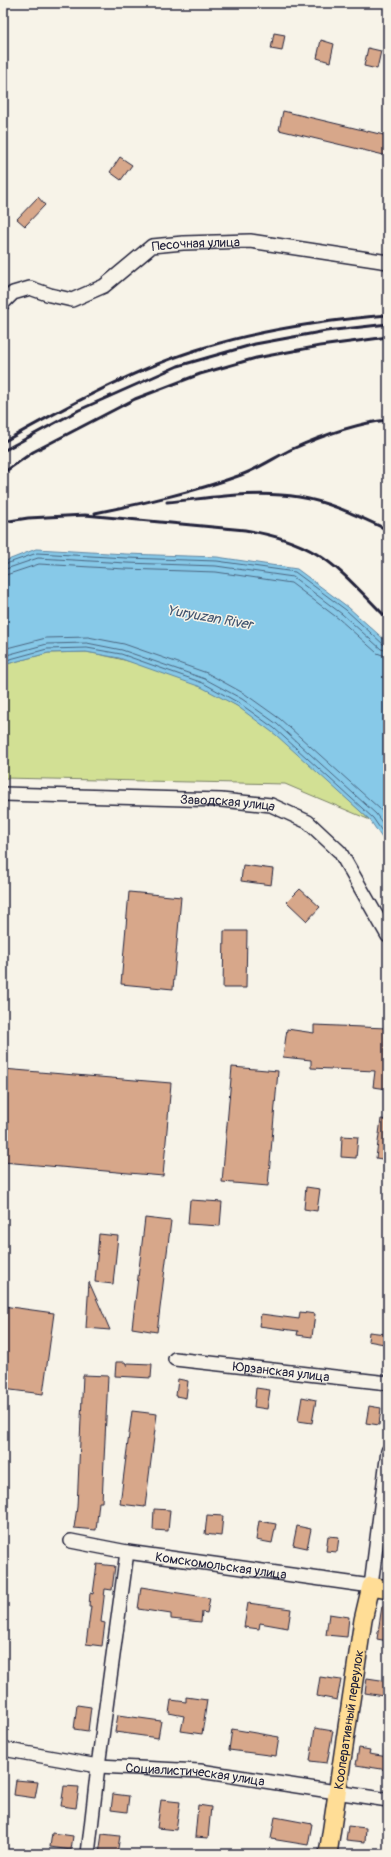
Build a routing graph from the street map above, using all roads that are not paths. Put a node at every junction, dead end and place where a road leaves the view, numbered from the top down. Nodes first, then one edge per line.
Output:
1 (388, 262) edge
2 (3, 303) edge
3 (3, 794) edge
4 (388, 936) edge
5 (175, 1359) dead end
6 (388, 1383) edge
7 (388, 1451) edge
8 (71, 1541) dead end
9 (127, 1552) junction
10 (380, 1587) edge
11 (3, 1749) edge
12 (98, 1766) junction
13 (337, 1792) junction
14 (388, 1800) edge
15 (88, 1854) edge
16 (328, 1854) edge

1 - 2 street, Песочная улица
3 - 4 street, Заводская улица
5 - 6 street, Юрзанская улица
7 - 10 street
8 - 9 street, Комскомольская улица
9 - 10 street, Комскомольская улица
9 - 12 street
10 - 13 main road, Кооперативный переулок
11 - 12 street, Социалистическая улица
12 - 13 street, Социалистическая улица
12 - 15 street
13 - 14 street, Социалистическая улица
13 - 16 main road, Кооперативный переулок

